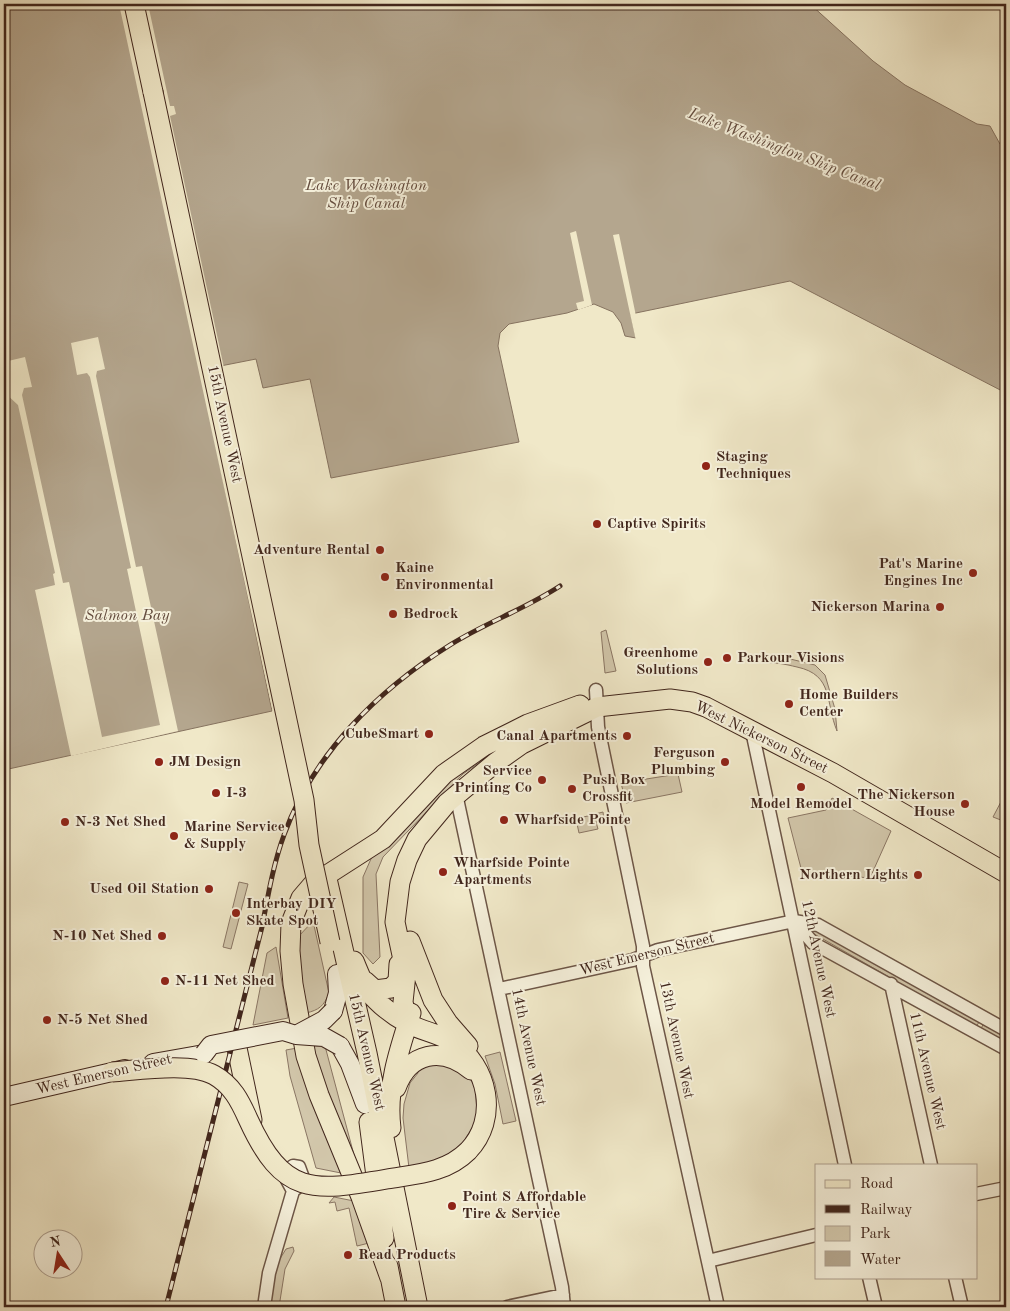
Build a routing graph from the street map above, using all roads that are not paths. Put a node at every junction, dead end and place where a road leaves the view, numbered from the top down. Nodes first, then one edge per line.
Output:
1 (134, 4) edge
2 (597, 698) junction
3 (752, 731) junction
4 (456, 794) junction
5 (304, 800) junction
6 (1006, 873) edge
7 (794, 921) junction
8 (339, 941) junction
9 (404, 943) junction
10 (643, 956) junction
11 (337, 974) junction
12 (359, 974) junction
13 (891, 984) junction
14 (499, 989) junction
15 (408, 1024) junction
16 (1006, 1030) edge
17 (296, 1035) junction
18 (237, 1048) junction
19 (1006, 1049) edge
20 (204, 1054) junction
21 (112, 1072) junction
22 (484, 1084) junction
23 (7, 1097) edge
24 (391, 1102) junction
25 (365, 1104) junction
26 (256, 1136) junction
27 (845, 1164) edge
28 (931, 1164) edge
29 (1006, 1188) edge
30 (294, 1191) dead end
31 (978, 1194) edge
32 (402, 1234) junction
33 (815, 1235) edge
34 (708, 1261) junction
35 (390, 1278) junction
36 (869, 1278) edge
37 (956, 1278) edge
38 (563, 1301) edge
39 (264, 1307) edge
40 (396, 1307) edge
41 (418, 1307) edge
42 (507, 1307) edge
43 (718, 1307) edge
44 (876, 1307) edge
45 (962, 1307) edge

1 - 5 main road, 15th Avenue West, bridge
2 - 3 main road, West Nickerson Street
2 - 4 main road, West Nickerson Street
2 - 10 street, 13th Avenue West
2 - 35 main road
3 - 6 main road, West Nickerson Street
3 - 7 street, 12th Avenue West
4 - 9 main road, West Nickerson Street
4 - 14 street, 14th Avenue West
5 - 8 main road, 15th Avenue West, bridge
5 - 8 main road, 15th Avenue West, bridge
7 - 10 street, West Emerson Street
7 - 13 street
7 - 16 street, West Emerson Street
7 - 27 street, 12th Avenue West
8 - 11 main road, 15th Avenue West
8 - 12 main road
8 - 32 main road, 15th Avenue West
9 - 12 main road
9 - 15 main road
9 - 22 main road
10 - 14 street, West Emerson Street
10 - 34 street, 13th Avenue West
11 - 17 main road, West Emerson Street, bridge
11 - 25 main road, 15th Avenue West
12 - 15 main road
13 - 19 street
13 - 28 street, 11th Avenue West
14 - 38 street, 14th Avenue West
15 - 22 main road
15 - 24 main road
17 - 18 main road, West Emerson Street
17 - 20 main road, West Emerson Street, bridge
17 - 25 main road, West Emerson Street, bridge
18 - 20 main road, West Emerson Street
18 - 26 main road, bridge
20 - 21 main road, West Emerson Street, bridge
21 - 23 main road, West Emerson Street
21 - 26 main road, bridge
22 - 24 main road
22 - 26 main road, bridge
24 - 32 main road
25 - 35 main road, 15th Avenue West
29 - 31 street
30 - 39 street
32 - 41 main road, 15th Avenue West
33 - 34 street
34 - 43 street, 13th Avenue West
35 - 40 main road, 15th Avenue West
36 - 44 street
37 - 45 street
38 - 42 street

